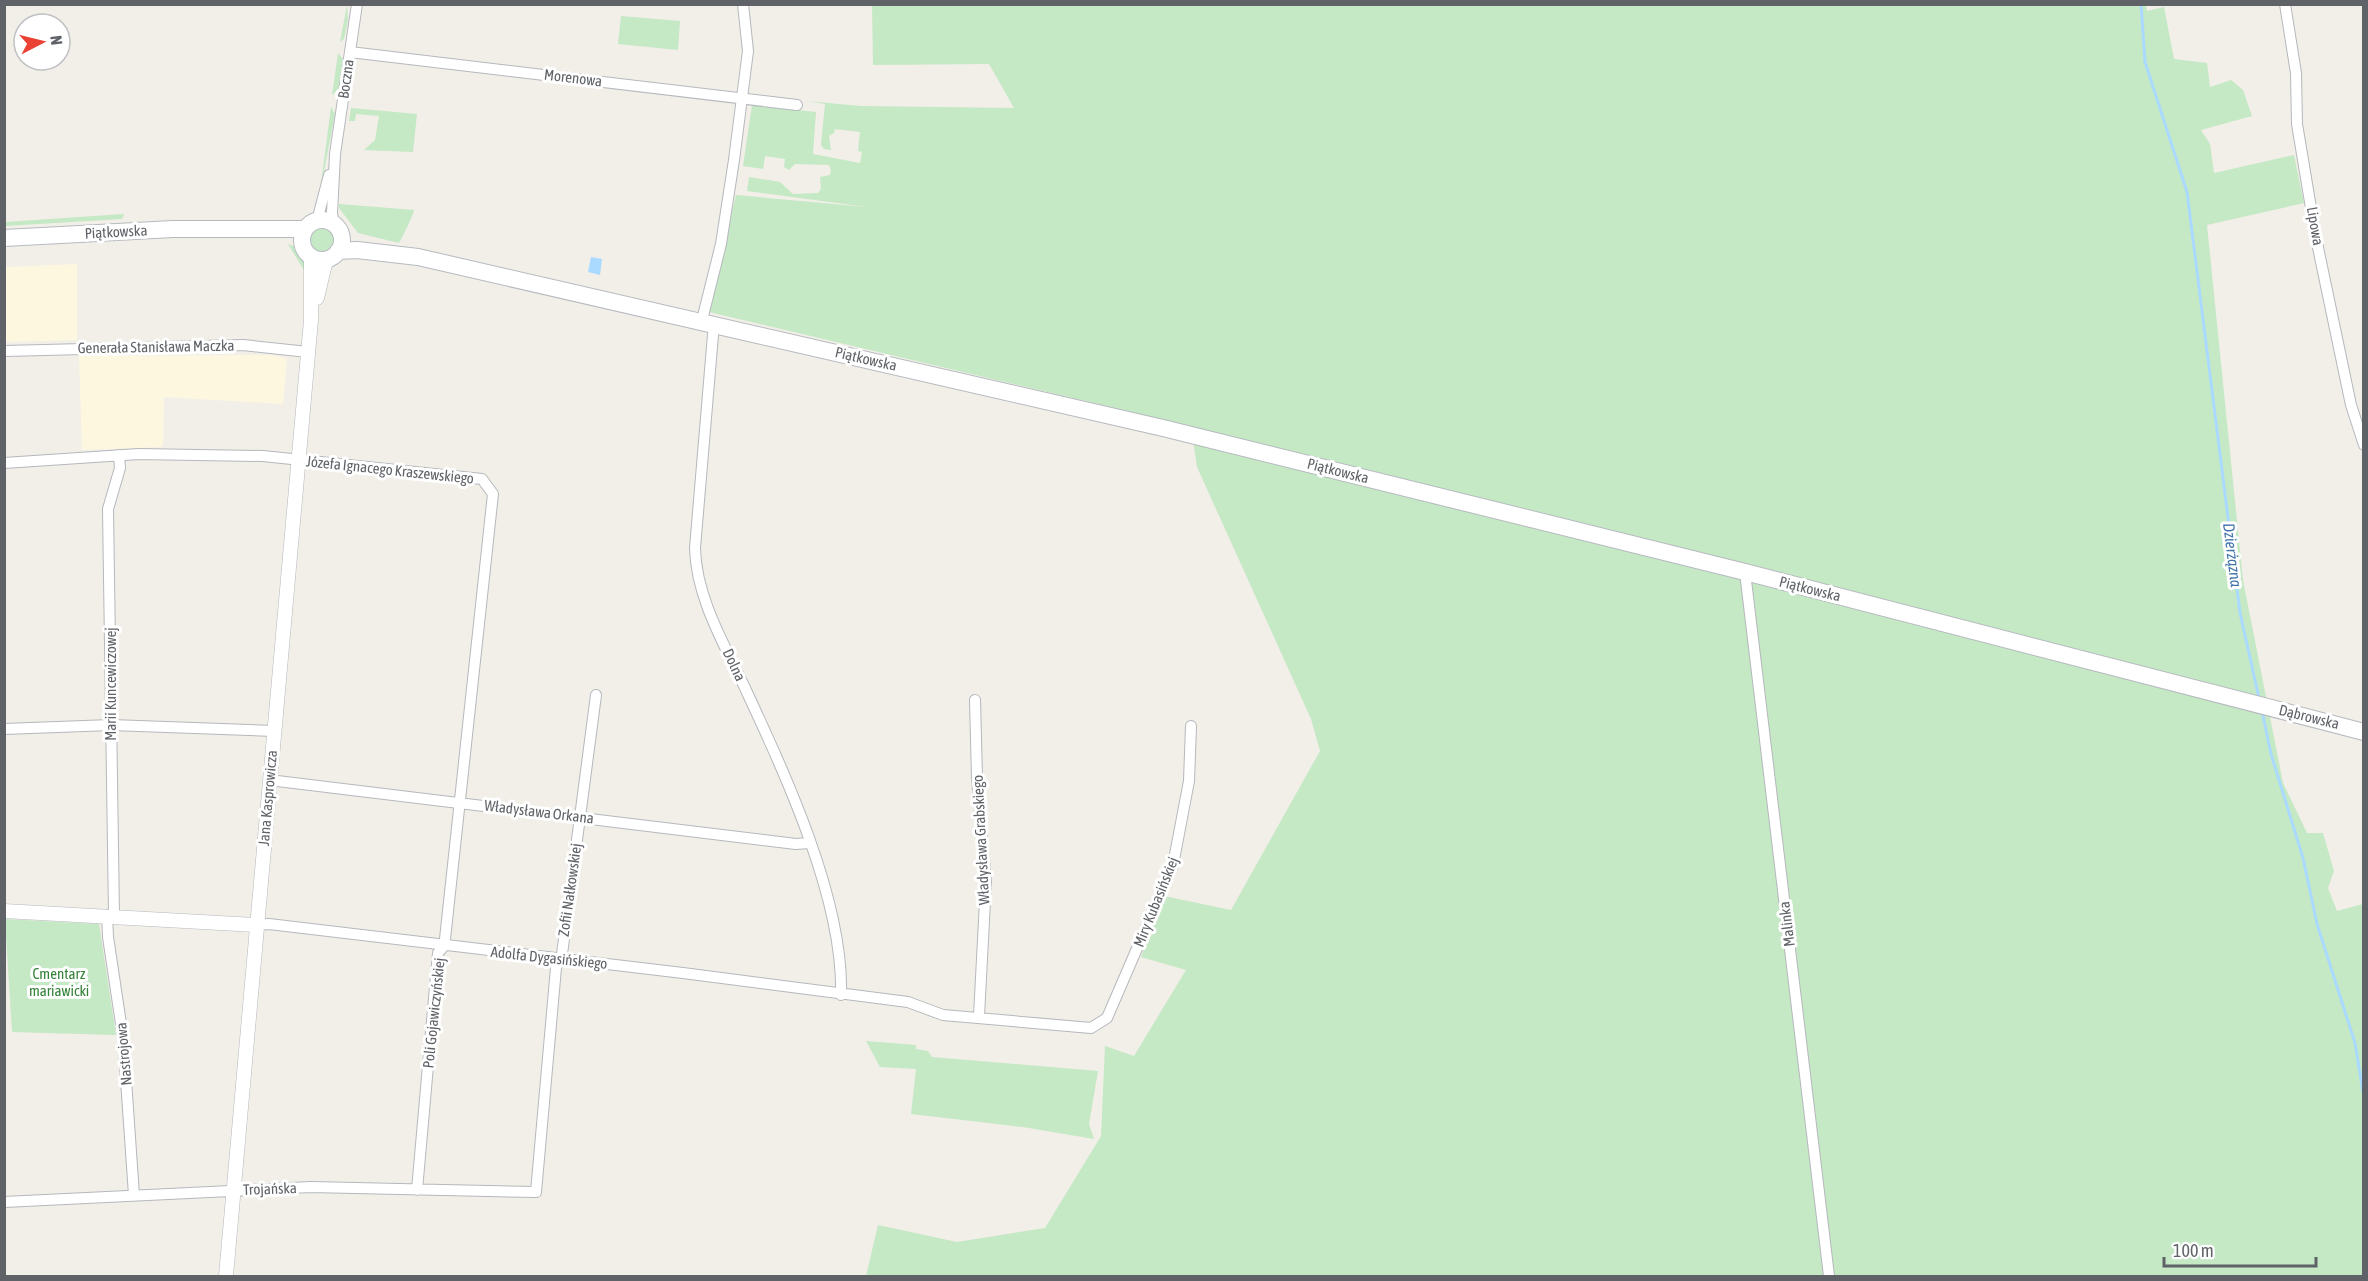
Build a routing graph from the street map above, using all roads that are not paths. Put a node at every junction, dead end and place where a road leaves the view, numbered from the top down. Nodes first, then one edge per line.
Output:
1 (357, 4) edge
2 (743, 4) edge
3 (2285, 4) edge
4 (350, 52) junction
5 (742, 99) junction
6 (797, 105) dead end
7 (335, 154) junction
8 (311, 225) junction
9 (338, 229) junction
10 (228, 231) junction
11 (4, 238) edge
12 (320, 254) junction
13 (418, 257) junction
14 (708, 322) junction
15 (4, 351) edge
16 (308, 352) junction
17 (2364, 446) edge
18 (119, 455) junction
19 (298, 460) junction
20 (4, 463) edge
21 (1745, 572) junction
22 (596, 695) dead end
23 (975, 700) dead end
24 (2254, 703) joint
25 (111, 725) junction
26 (1191, 726) dead end
27 (4, 729) edge
28 (274, 731) junction
29 (2364, 732) edge
30 (269, 780) junction
31 (462, 802) junction
32 (580, 816) junction
33 (809, 843) junction
34 (4, 911) edge
35 (111, 915) junction
36 (256, 925) junction
37 (444, 946) junction
38 (561, 960) junction
39 (841, 995) junction
40 (979, 1016) junction
41 (1091, 1028) joint
42 (234, 1190) junction
43 (417, 1190) junction
44 (536, 1192) joint
45 (134, 1195) junction
46 (4, 1202) edge
47 (226, 1276) edge
48 (1829, 1276) edge

1 - 4 street, Boczna
2 - 5 street, Dolna
3 - 17 street, Lipowa
4 - 5 street, Morenowa
4 - 7 street, Boczna
5 - 6 street, Morenowa
5 - 14 street, Dolna
7 - 8 street, Boczna
7 - 9 street, Boczna
8 - 9 main road, Piątkowska
8 - 10 main road, Piątkowska
8 - 12 main road
9 - 12 main road
9 - 13 main road, Piątkowska
10 - 11 main road, Piątkowska
10 - 12 main road, Piątkowska
12 - 13 main road, Piątkowska
12 - 16 street, Jana Kasprowicza
13 - 14 main road, Piątkowska
14 - 21 main road, Piątkowska
14 - 33 street, Dolna
15 - 16 street, Generała Stanisława Maczka
16 - 19 street, Jana Kasprowicza
18 - 19 street, Józefa Ignacego Kraszewskiego
18 - 20 street, Józefa Ignacego Kraszewskiego
18 - 25 street, Marii Kuncewiczowej
19 - 28 street, Jana Kasprowicza
19 - 31 street, Józefa Ignacego Kraszewskiego
21 - 24 main road, Piątkowska
21 - 48 street, Malinka
22 - 32 street, Zofii Nałkowskiej
23 - 40 street, Władysława Grabskiego
24 - 29 main road, Dąbrowska
25 - 27 street
25 - 28 street
25 - 35 street, Marii Kuncewiczowej
26 - 41 street, Miry Kubasińskiej
28 - 30 street, Jana Kasprowicza
30 - 31 street, Władysława Orkana
30 - 36 street, Jana Kasprowicza
31 - 32 street, Władysława Orkana
31 - 37 street, Poli Gojawiczyńskiej
32 - 33 street, Władysława Orkana
32 - 38 street, Zofii Nałkowskiej
33 - 39 street, Dolna
34 - 35 street, Adolfa Dygasińskiego
35 - 36 street, Adolfa Dygasińskiego
35 - 45 street, Nastrojowa
36 - 37 street, Adolfa Dygasińskiego
36 - 42 street, Jana Kasprowicza
37 - 38 street, Adolfa Dygasińskiego
37 - 43 street, Poli Gojawiczyńskiej
38 - 39 street, Adolfa Dygasińskiego
38 - 44 street, Zofii Nałkowskiej
39 - 40 street, Adolfa Dygasińskiego
40 - 41 street, Adolfa Dygasińskiego
42 - 43 street, Trojańska
42 - 45 street, Trojańska
42 - 47 street, Jana Kasprowicza
43 - 44 street, Trojańska
45 - 46 street, Trojańska

